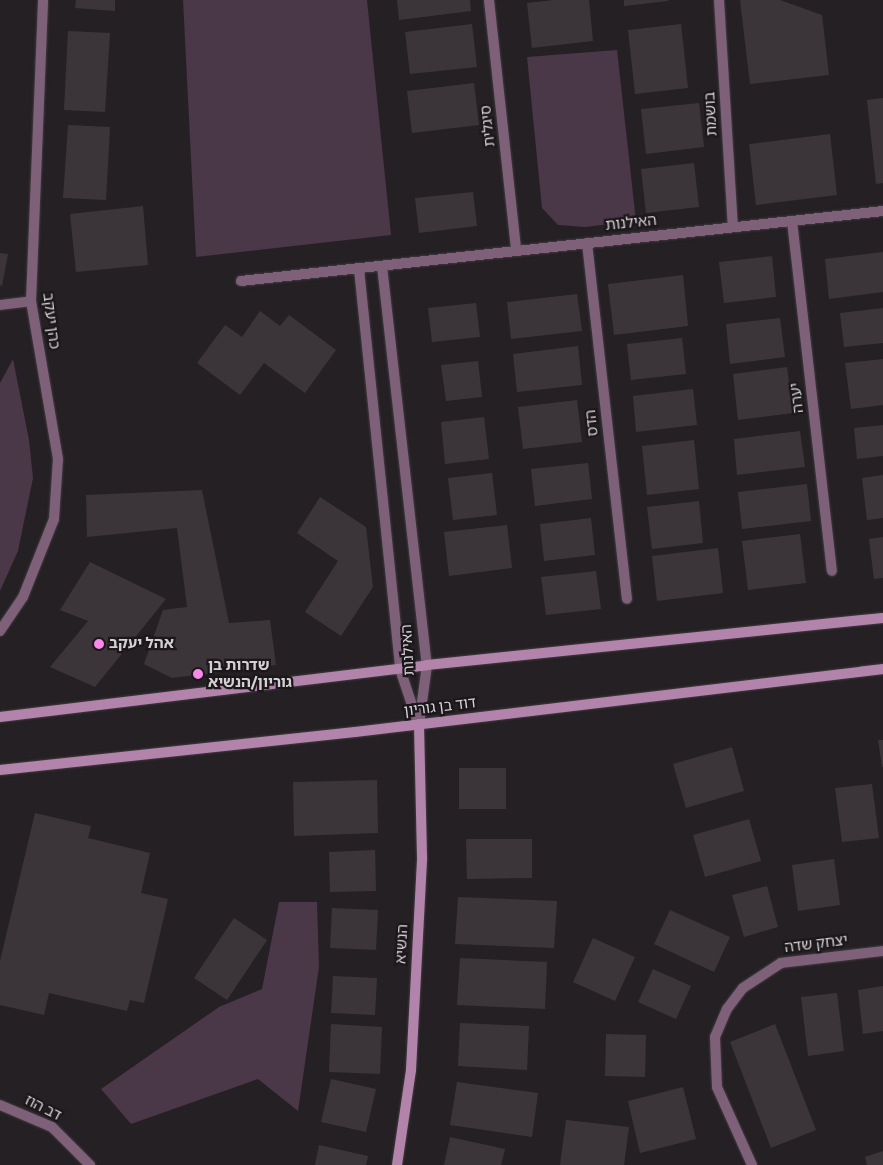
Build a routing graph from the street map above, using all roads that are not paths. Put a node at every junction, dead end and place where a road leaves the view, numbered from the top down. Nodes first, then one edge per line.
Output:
1 (43, 0) edge
2 (489, 0) edge
3 (719, 0) edge
4 (883, 211) edge
5 (792, 221) junction
6 (733, 227) junction
7 (587, 243) junction
8 (516, 249) junction
9 (382, 266) junction
10 (359, 269) junction
11 (241, 281) dead end
12 (31, 301) junction
13 (0, 305) edge
14 (832, 571) dead end
15 (627, 599) dead end
16 (883, 618) edge
17 (0, 631) edge
18 (427, 665) junction
19 (883, 668) edge
20 (400, 669) junction
21 (0, 717) edge
22 (419, 724) junction
23 (0, 770) edge
24 (883, 951) edge
25 (0, 1105) edge
26 (90, 1165) edge
27 (397, 1165) edge
28 (752, 1165) edge

1 - 12 street, כהן יעקב
2 - 8 street, סיגלית
3 - 6 street, בושמת
4 - 5 street, האילנות
5 - 6 street, האילנות
5 - 14 street, יערה
6 - 7 street, האילנות
7 - 8 street, האילנות
7 - 15 street, הדס
8 - 9 street, האילנות
9 - 10 street, האילנות
9 - 18 street, האילנות
10 - 11 street, האילנות
10 - 20 street, האילנות
12 - 13 street
12 - 17 street, כהן יעקב
16 - 18 main road
18 - 20 main road
18 - 22 street, האילנות
19 - 22 main road, דוד בן גוריון
20 - 21 main road
20 - 22 street, האילנות
22 - 23 main road, דוד בן גוריון
22 - 27 main road, הנשיא
24 - 28 street, יצחק שדה
25 - 26 street, דב הוז

